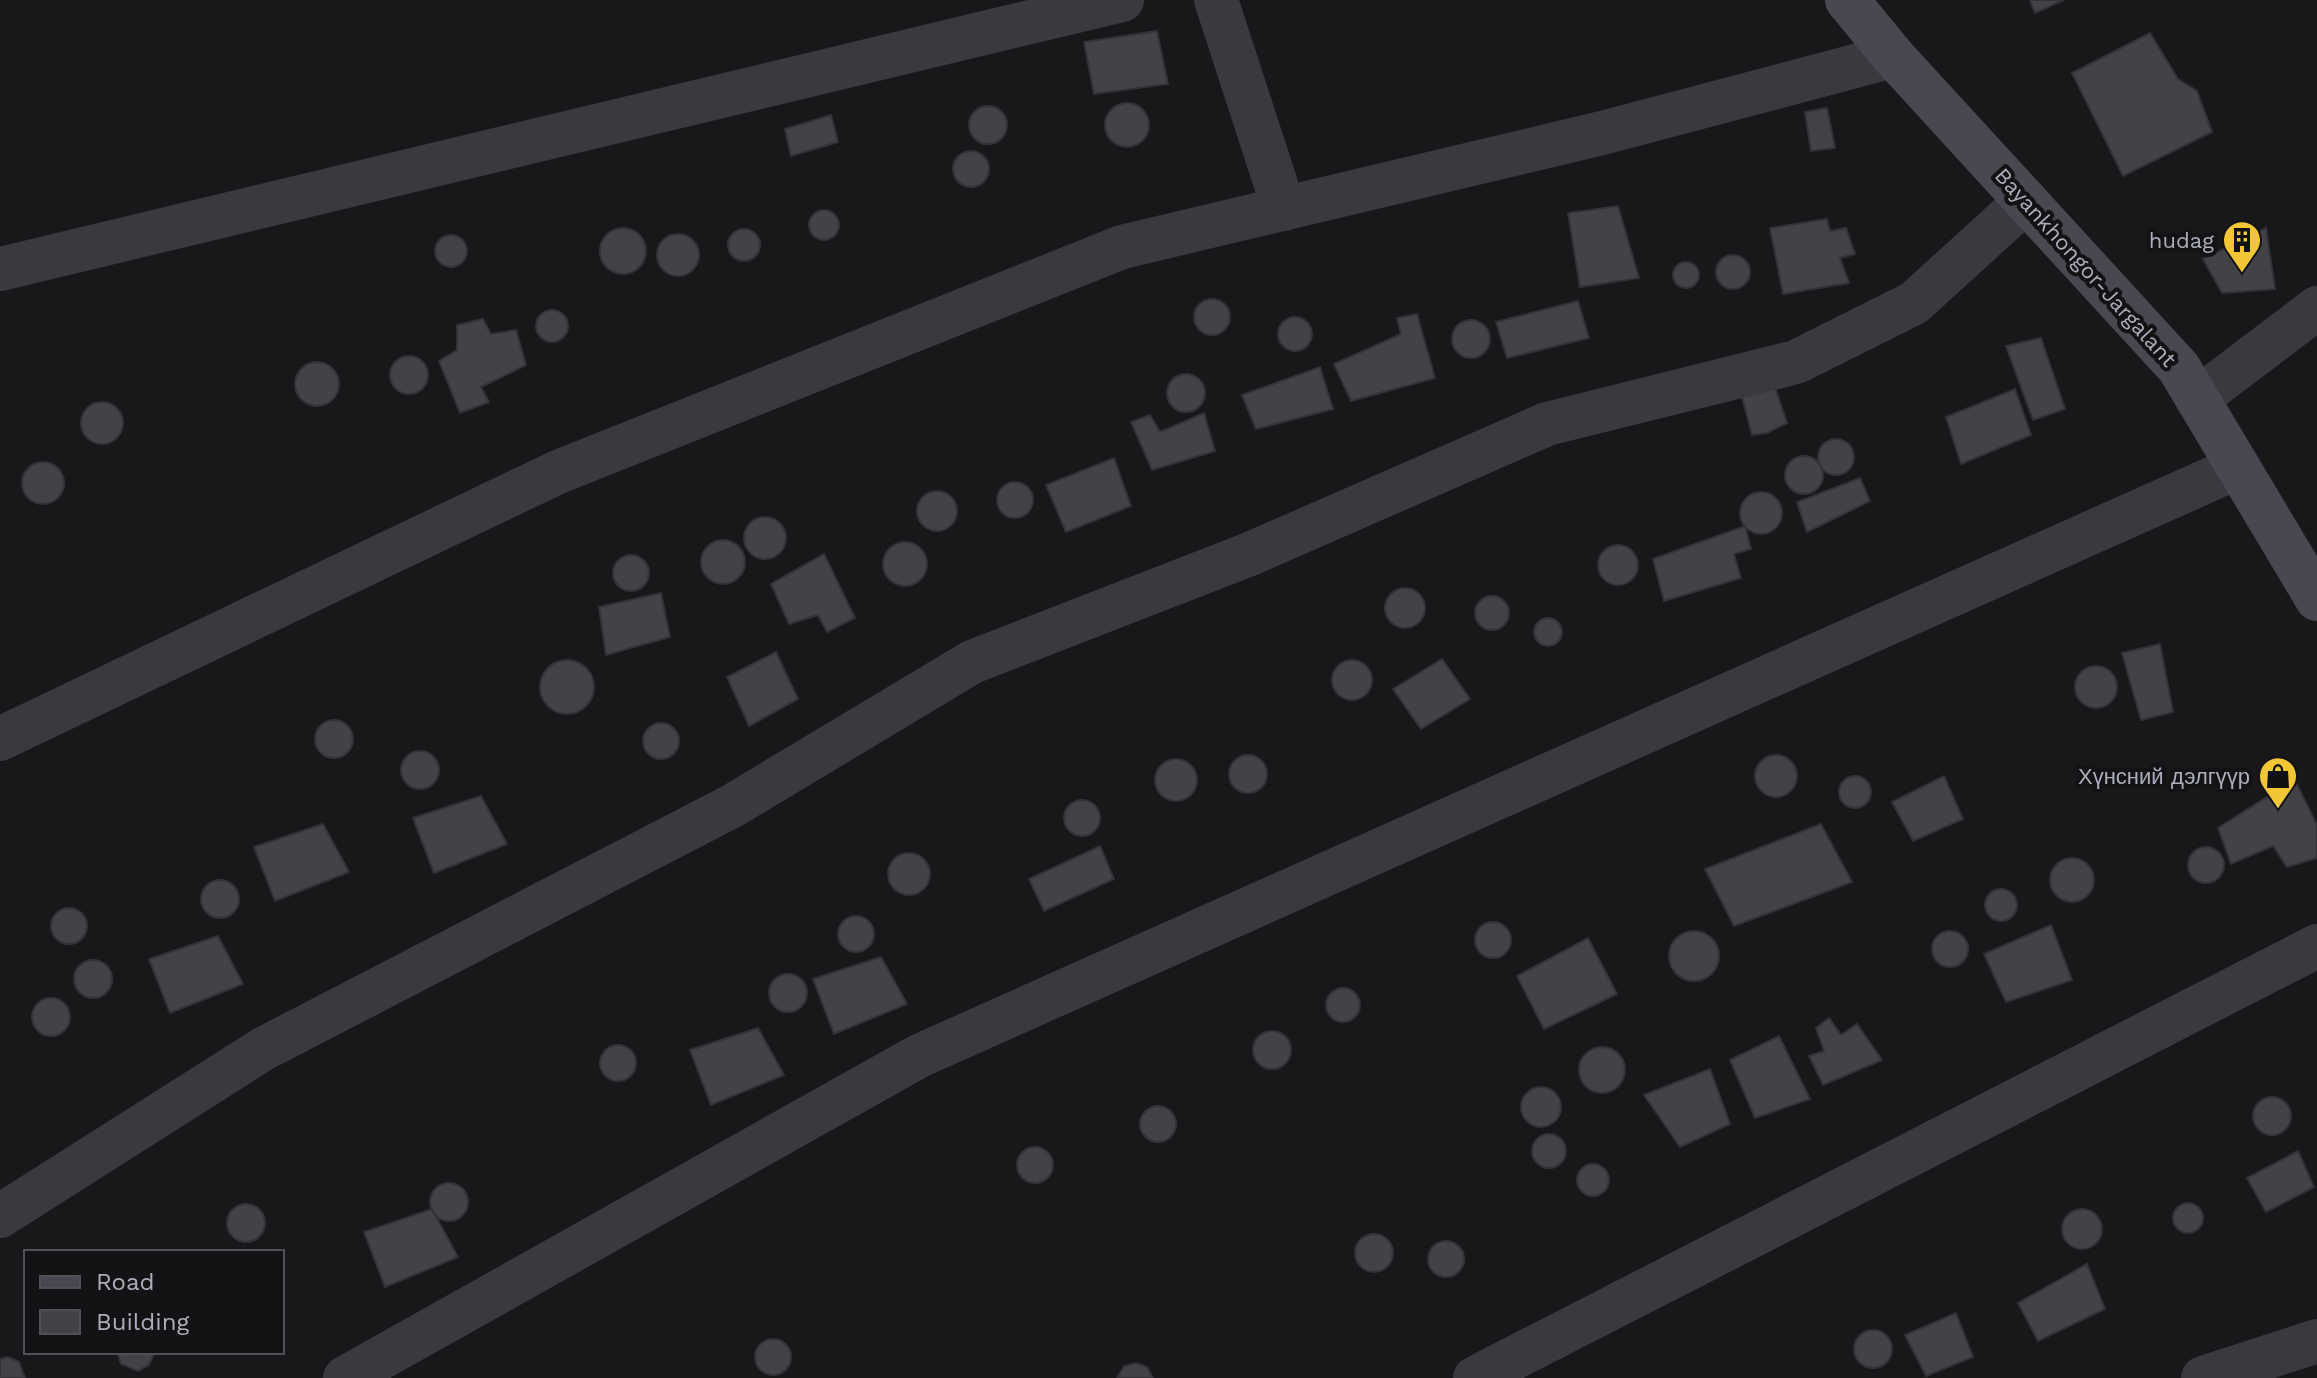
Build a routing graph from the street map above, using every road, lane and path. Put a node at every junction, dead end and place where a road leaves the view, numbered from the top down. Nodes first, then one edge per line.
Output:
1 (1122, 0) edge
2 (1216, 0) edge
3 (1847, 0) edge
4 (1893, 56) junction
5 (2026, 201) junction
6 (1284, 209) junction
7 (0, 269) edge
8 (2317, 308) edge
9 (2197, 399) junction
10 (2238, 467) junction
11 (2317, 599) edge
12 (0, 739) edge
13 (2317, 946) edge
14 (0, 1216) edge
15 (2317, 1341) edge
16 (345, 1378) edge
17 (1475, 1378) edge
18 (2203, 1378) edge

1 - 7 street
2 - 6 street
3 - 4 street, Bayankhongor-Jargalant
4 - 5 street, Bayankhongor-Jargalant
4 - 6 street
5 - 9 street, Bayankhongor-Jargalant
5 - 14 street
6 - 12 street
8 - 9 street
9 - 10 street, Bayankhongor-Jargalant
10 - 11 street, Bayankhongor-Jargalant
10 - 16 street
13 - 17 street
15 - 18 street

